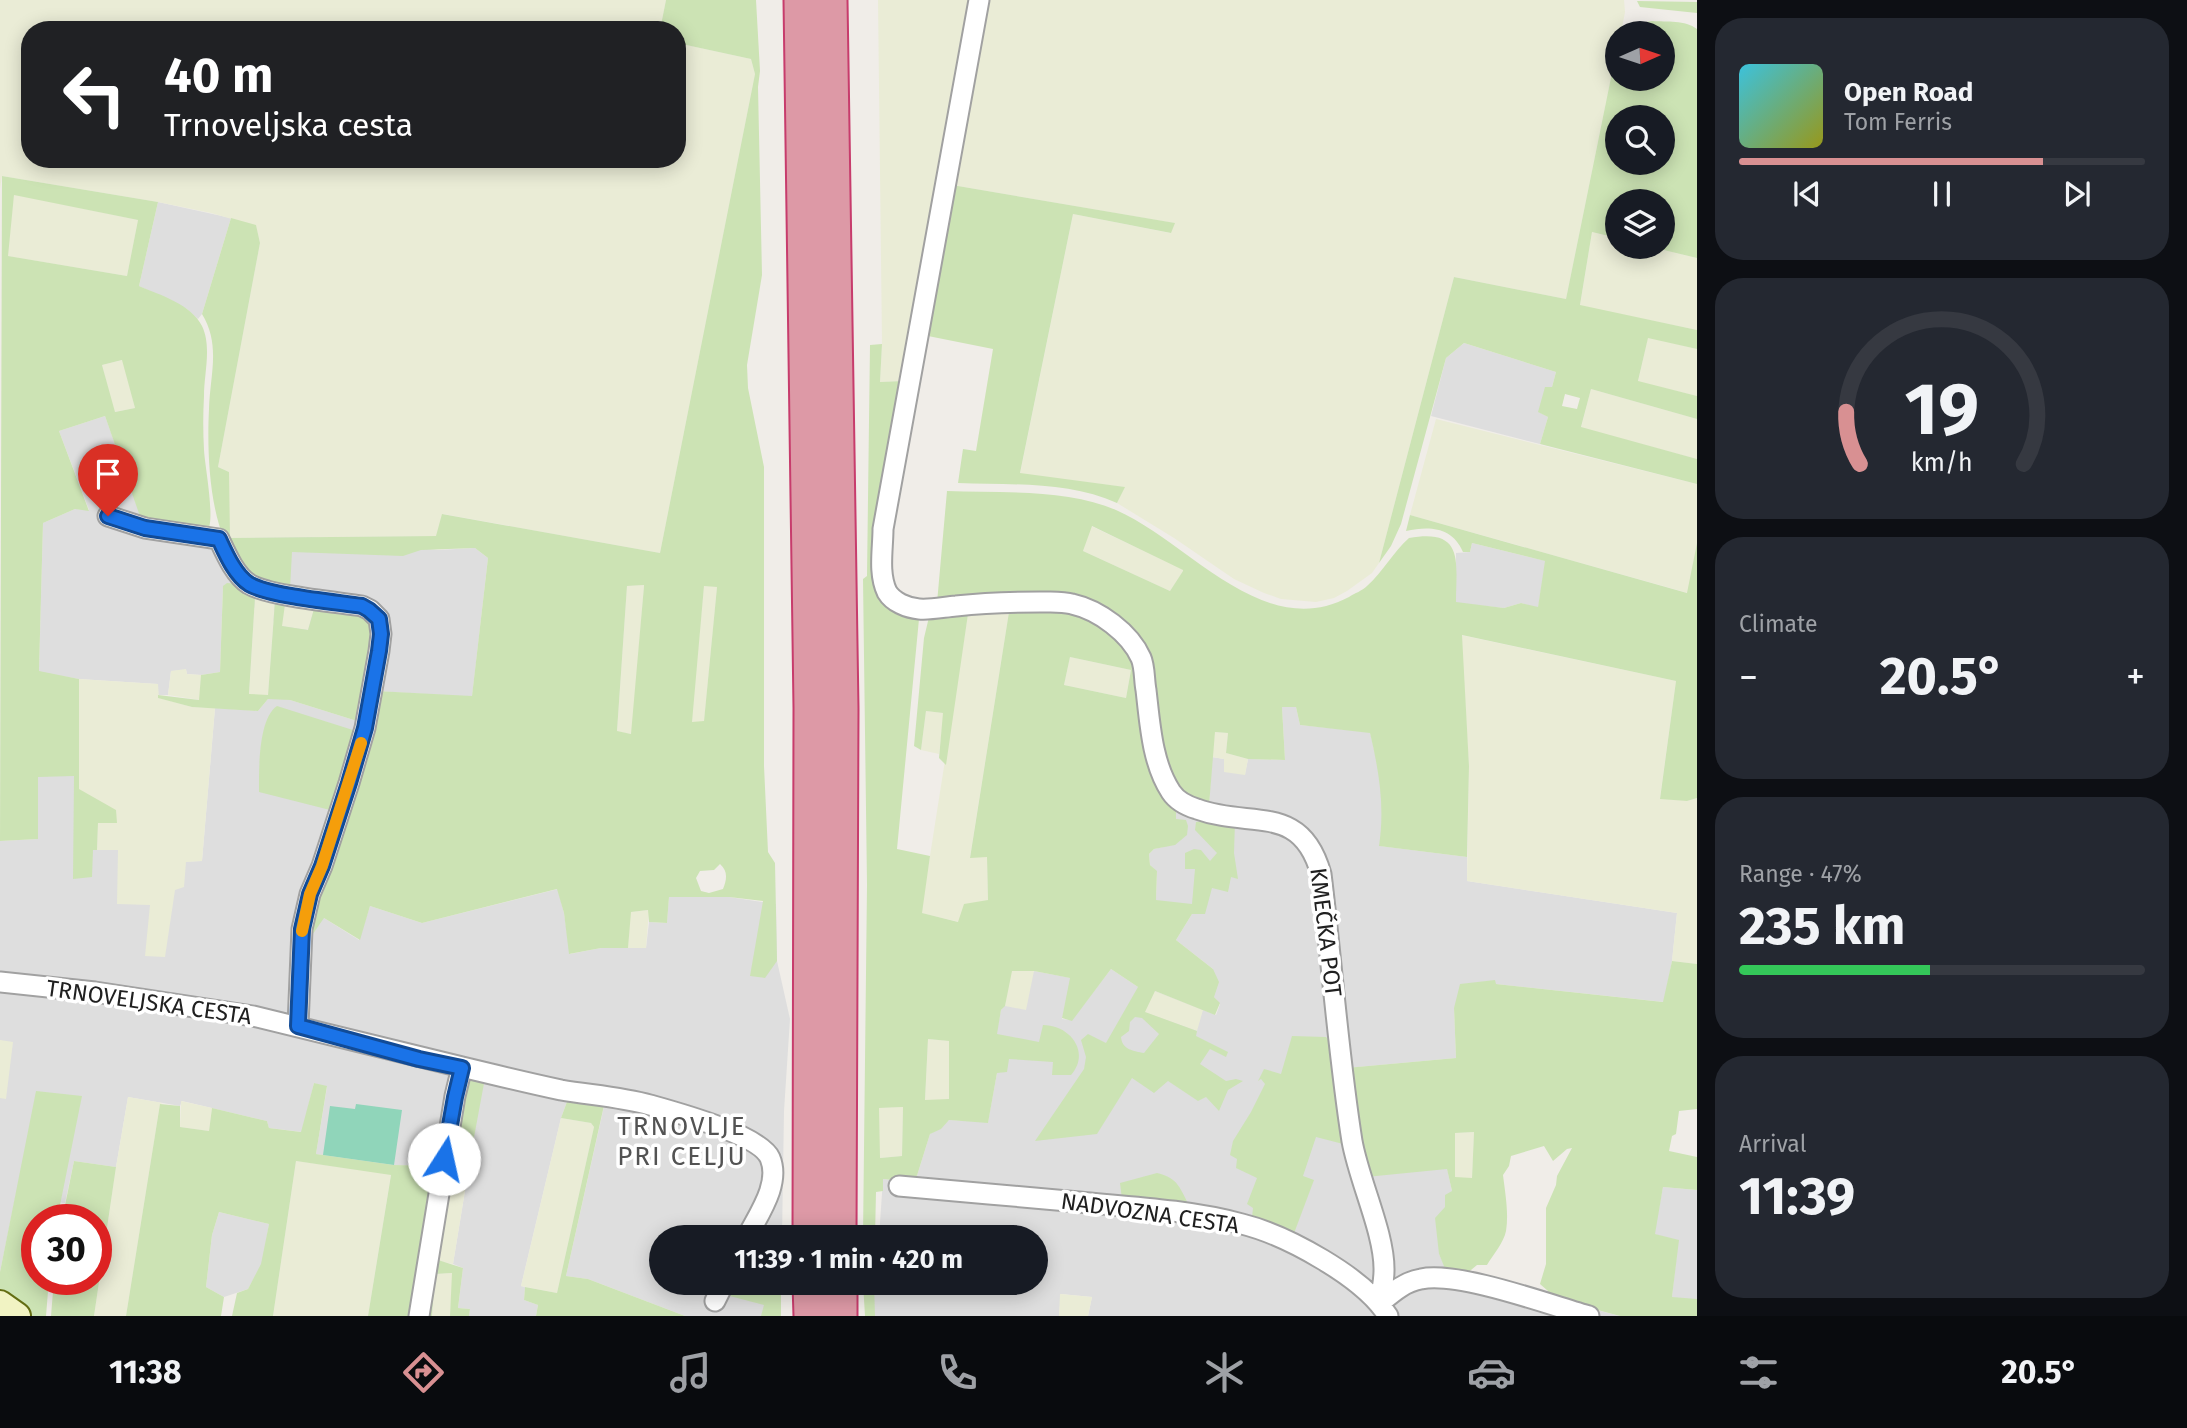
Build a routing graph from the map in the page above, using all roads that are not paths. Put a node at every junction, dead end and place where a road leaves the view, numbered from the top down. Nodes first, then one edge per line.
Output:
1 (801, 0) edge
2 (830, 0) edge
3 (979, 0) edge
4 (108, 516) dead end
5 (0, 982) edge
6 (298, 1026) junction
7 (462, 1068) junction
8 (899, 1185) dead end
9 (753, 1225) edge
10 (810, 1225) edge
11 (839, 1225) edge
12 (718, 1295) edge
13 (810, 1295) edge
14 (840, 1295) edge
15 (715, 1301) dead end
16 (0, 1304) edge
17 (1384, 1310) edge
18 (17, 1316) edge
19 (419, 1316) edge
20 (811, 1316) edge
21 (840, 1316) edge
22 (1589, 1316) edge

1 - 10 highway
2 - 11 highway
3 - 17 street, KMEČKA POT
4 - 6 street
5 - 6 street, TRNOVELJSKA CESTA
6 - 7 street, TRNOVELJSKA CESTA
7 - 9 street, TRNOVELJSKA CESTA
7 - 19 street
8 - 17 street, NADVOZNA CESTA
12 - 15 street
13 - 20 highway
14 - 21 highway
16 - 18 street
17 - 22 street

